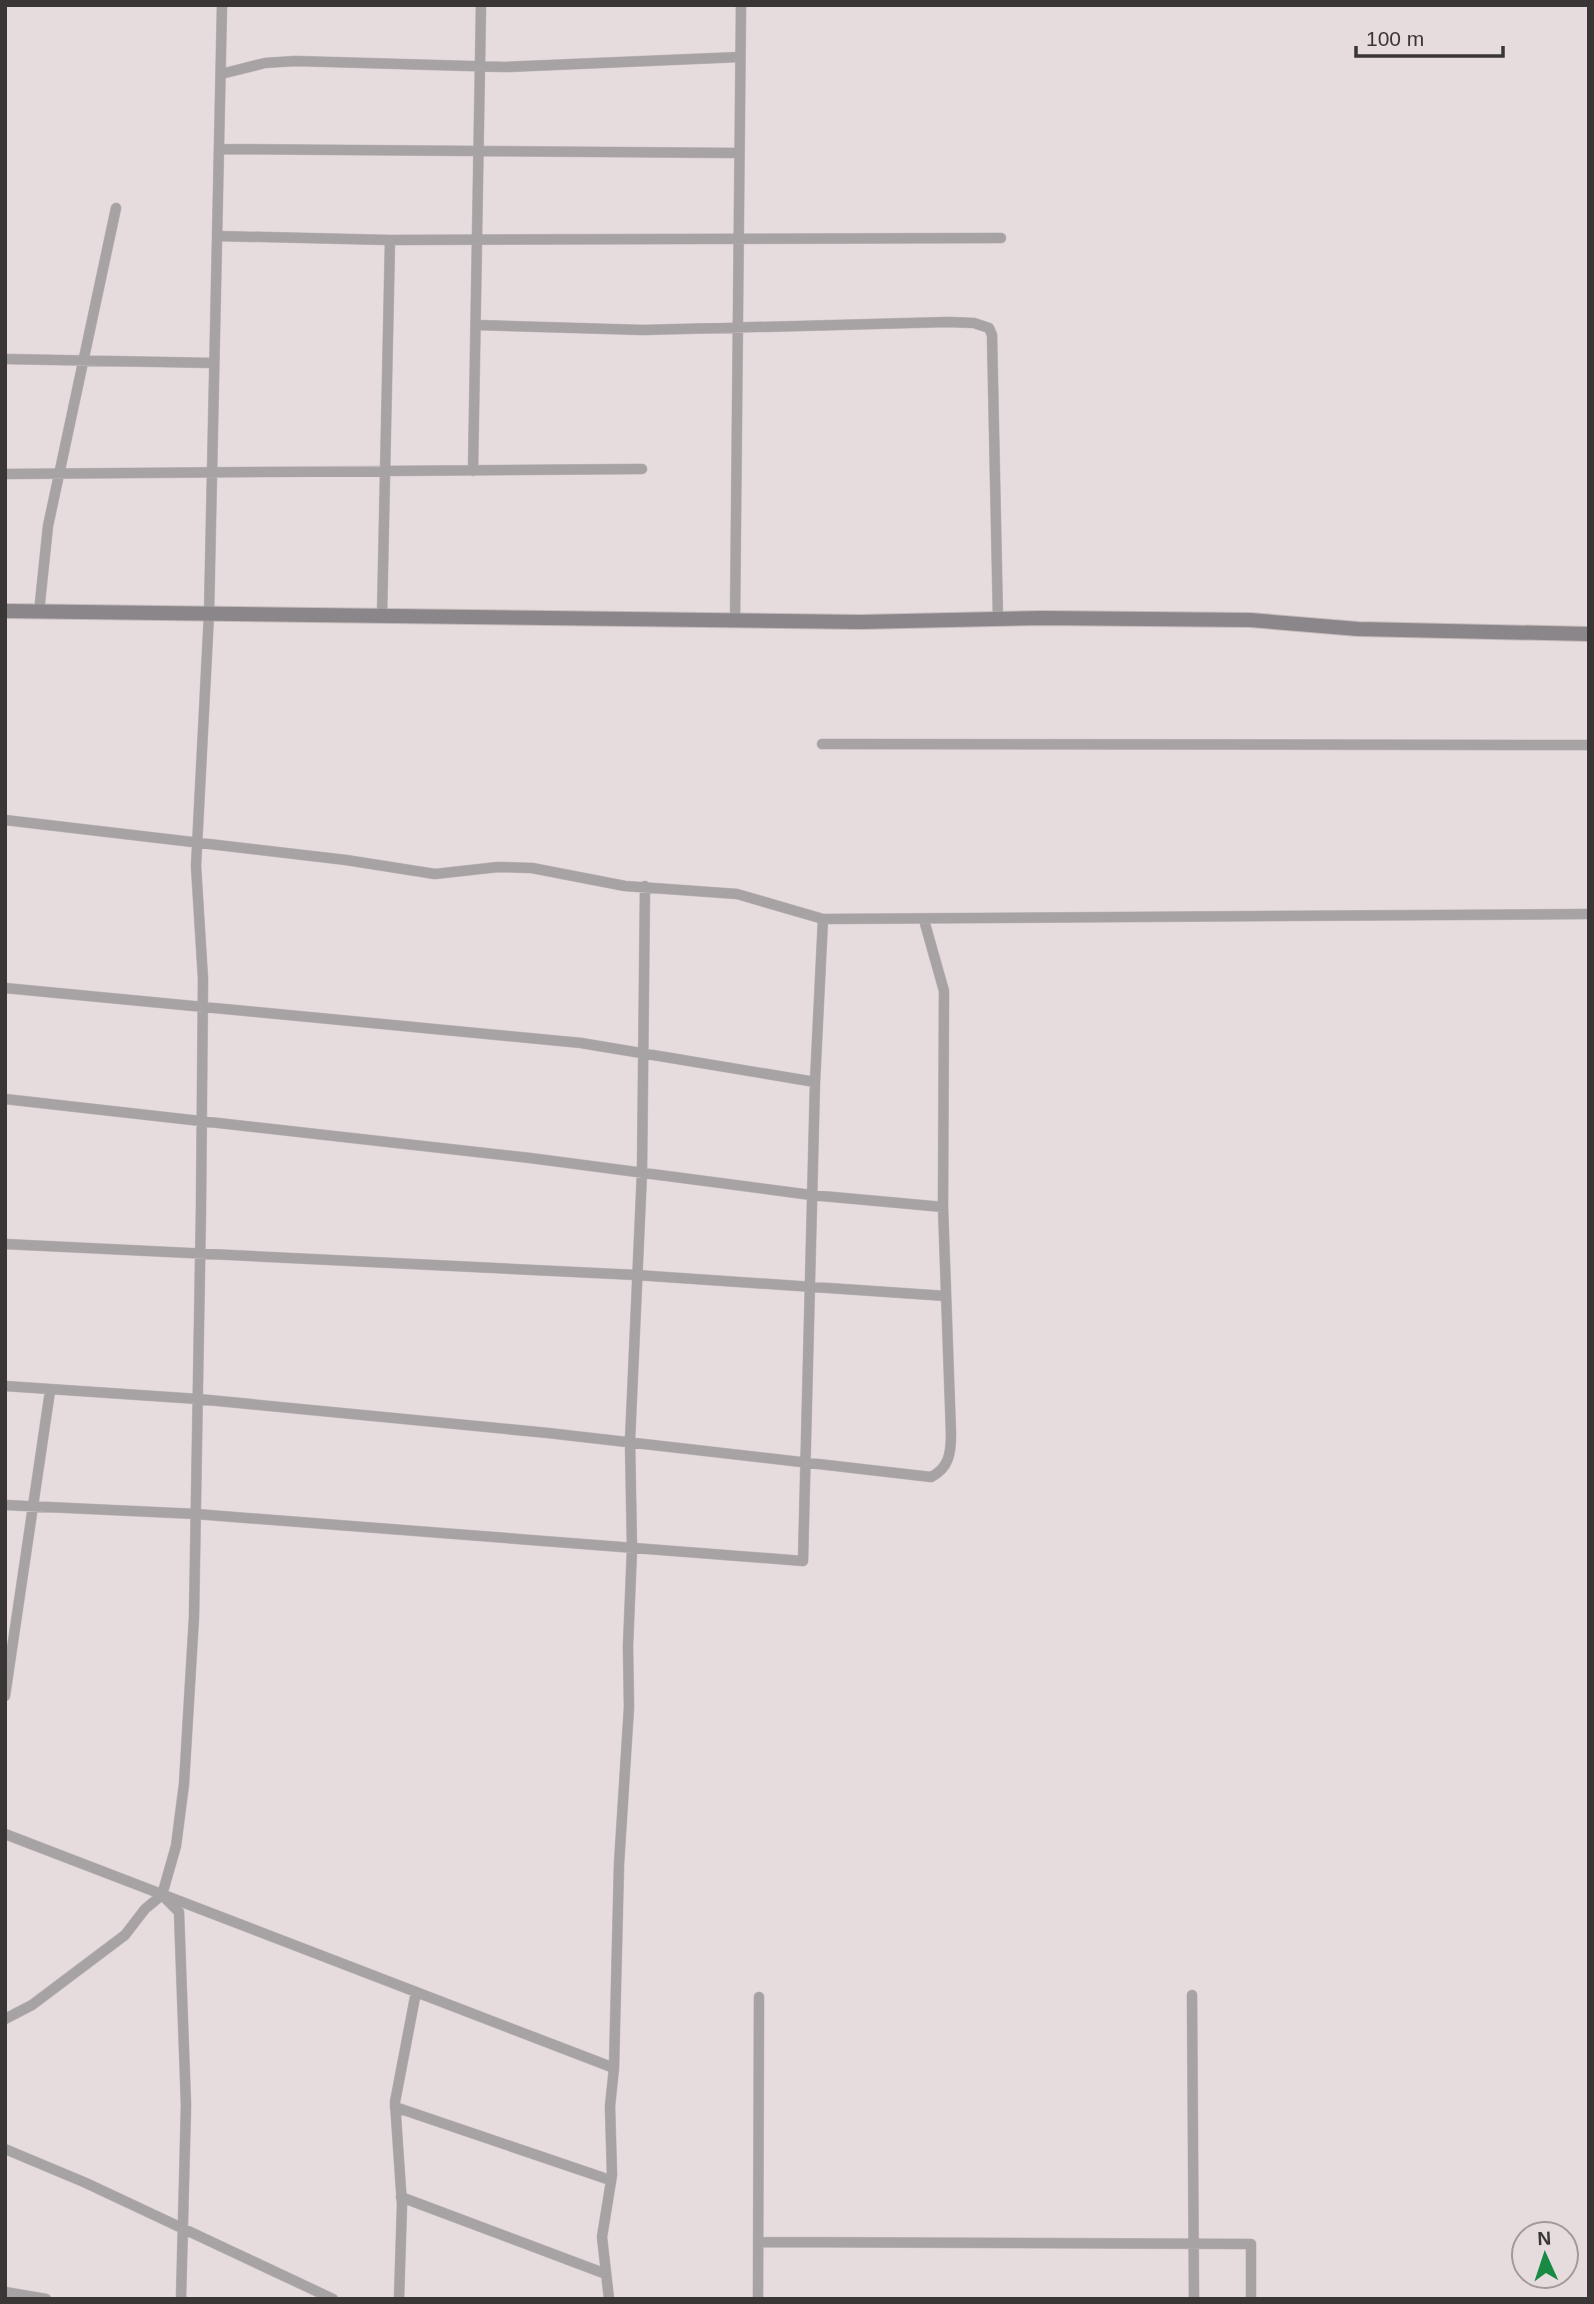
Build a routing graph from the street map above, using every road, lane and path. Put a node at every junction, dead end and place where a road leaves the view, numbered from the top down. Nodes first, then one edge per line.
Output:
1 (222, 5) edge
2 (481, 5) edge
3 (741, 5) edge
4 (740, 57) junction
5 (480, 66) junction
6 (221, 74) junction
7 (219, 149) junction
8 (479, 151) junction
9 (739, 153) junction
10 (116, 208) dead end
11 (217, 236) junction
12 (1001, 238) dead end
13 (738, 239) junction
14 (390, 240) junction
15 (479, 240) junction
16 (477, 325) junction
17 (737, 328) junction
18 (5, 359) edge
19 (81, 360) junction
20 (214, 363) junction
21 (642, 469) dead end
22 (472, 471) junction
23 (385, 472) junction
24 (5, 474) edge
25 (58, 474) junction
26 (212, 475) junction
27 (5, 611) edge
28 (39, 612) junction
29 (209, 614) junction
30 (382, 616) junction
31 (998, 619) junction
32 (736, 621) junction
33 (1589, 634) edge
34 (822, 744) dead end
35 (1589, 745) edge
36 (5, 820) edge
37 (198, 843) junction
38 (645, 886) junction
39 (1589, 914) edge
40 (822, 919) junction
41 (924, 920) junction
42 (5, 988) edge
43 (203, 1008) junction
44 (641, 1053) junction
45 (815, 1082) junction
46 (5, 1099) edge
47 (202, 1119) junction
48 (642, 1172) junction
49 (811, 1195) junction
50 (943, 1207) junction
51 (5, 1244) edge
52 (200, 1254) junction
53 (636, 1275) junction
54 (809, 1286) junction
55 (946, 1296) junction
56 (5, 1386) edge
57 (50, 1391) junction
58 (198, 1399) junction
59 (630, 1441) junction
60 (805, 1462) junction
61 (5, 1505) edge
62 (35, 1507) junction
63 (196, 1514) junction
64 (632, 1549) junction
65 (5, 1696) edge
66 (5, 1834) edge
67 (162, 1895) junction
68 (416, 1992) junction
69 (1192, 1995) dead end
70 (759, 1997) dead end
71 (5, 2019) edge
72 (614, 2068) junction
73 (395, 2107) junction
74 (5, 2149) edge
75 (610, 2180) junction
76 (401, 2197) junction
77 (183, 2228) junction
78 (758, 2242) junction
79 (1194, 2244) junction
80 (606, 2274) junction
81 (5, 2292) edge
82 (46, 2299) edge
83 (181, 2299) edge
84 (334, 2299) edge
85 (399, 2299) edge
86 (609, 2299) edge
87 (758, 2299) edge
88 (1194, 2299) edge
89 (1251, 2299) edge

1 - 6 street
2 - 5 street
3 - 4 street
4 - 5 street
4 - 9 street
5 - 6 street
5 - 8 street
6 - 7 street
7 - 8 street
7 - 11 street
8 - 9 street
8 - 15 street
9 - 13 street
10 - 19 street
11 - 14 street
11 - 20 street
12 - 13 street
13 - 15 street
13 - 17 street
14 - 15 street
14 - 23 street
15 - 16 street
16 - 17 street
16 - 22 street
17 - 31 street
17 - 32 street
18 - 19 street
19 - 20 street
19 - 25 street
20 - 26 street
21 - 22 street
22 - 23 street
23 - 26 street
23 - 30 street
24 - 25 street
25 - 26 street
25 - 28 street
26 - 29 street
27 - 28 street
28 - 29 street
29 - 30 street
29 - 37 street
30 - 32 street
31 - 32 street
31 - 33 street
34 - 35 street
36 - 37 street
37 - 38 street
37 - 43 street
38 - 40 street
38 - 44 street
39 - 41 street
40 - 41 street
40 - 45 street
41 - 50 street
42 - 43 street
43 - 44 street
43 - 47 street
44 - 45 street
44 - 48 street
45 - 49 street
46 - 47 street
47 - 48 street
47 - 52 street
48 - 49 street
48 - 53 street
49 - 50 street
49 - 54 street
50 - 55 street
51 - 52 street
52 - 53 street
52 - 58 street
53 - 54 street
53 - 59 street
54 - 55 street
54 - 60 street
55 - 60 street
56 - 57 street
57 - 58 street
57 - 62 street
58 - 59 street
58 - 63 street
59 - 60 street
59 - 64 street
60 - 64 street
61 - 62 street
62 - 63 street
62 - 65 street
63 - 64 street
63 - 67 street
64 - 72 street
66 - 67 street
67 - 68 street
67 - 71 street
67 - 77 street
68 - 72 street
68 - 73 street
69 - 79 street
70 - 78 street
72 - 75 street
73 - 75 street
73 - 76 street
74 - 77 street
75 - 80 street
76 - 80 street
76 - 85 street
77 - 83 street
77 - 84 street
78 - 79 street
78 - 87 street
79 - 88 street
79 - 89 street
80 - 86 street
81 - 82 street

